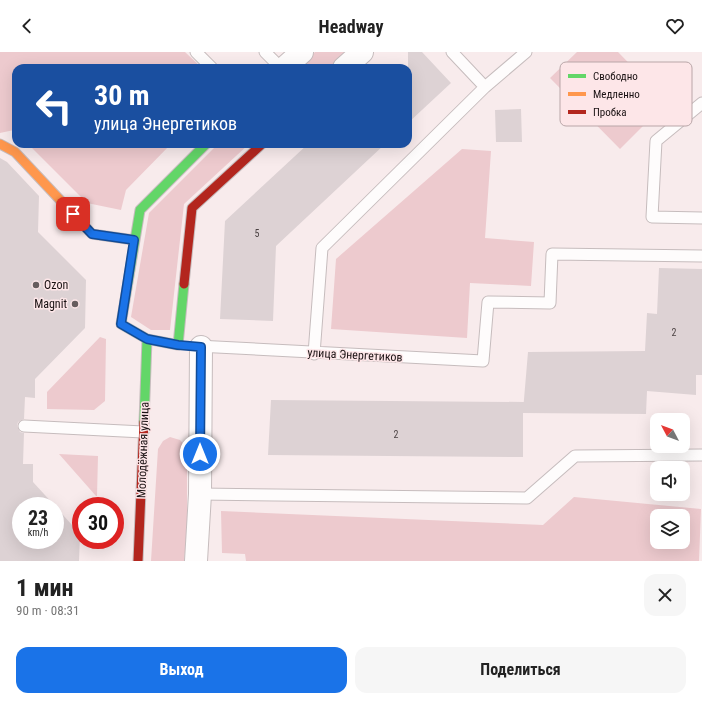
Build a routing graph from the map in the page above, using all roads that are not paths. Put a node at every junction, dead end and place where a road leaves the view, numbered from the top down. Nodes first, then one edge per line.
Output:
1 (196, 52) edge
2 (265, 52) edge
3 (302, 52) edge
4 (362, 52) edge
5 (452, 52) edge
6 (526, 52) edge
7 (208, 64) edge
8 (277, 64) edge
9 (288, 64) edge
10 (348, 64) edge
11 (485, 87) junction
12 (702, 103) edge
13 (692, 111) edge
14 (674, 126) edge
15 (0, 144) edge
16 (202, 148) edge
17 (258, 148) edge
18 (702, 218) edge
19 (134, 240) junction
20 (702, 256) edge
21 (147, 339) junction
22 (178, 345) junction
23 (201, 347) junction
24 (314, 354) junction
25 (24, 426) dead end
26 (143, 432) junction
27 (702, 455) edge
28 (200, 494) junction
29 (138, 561) edge
30 (196, 561) edge

1 - 7 lane
2 - 8 lane
3 - 9 street
4 - 10 street
5 - 11 lane
6 - 11 lane
11 - 24 lane
12 - 13 lane
14 - 18 lane
15 - 19 street
16 - 19 street, улица Энергетиков
17 - 22 street
19 - 21 street, улица Энергетиков
20 - 24 lane, улица Энергетиков
21 - 22 street, улица Энергетиков
21 - 26 street, Молодёжная улица
22 - 23 lane, улица Энергетиков
23 - 24 lane, улица Энергетиков
23 - 28 street
25 - 26 lane
26 - 29 street, Молодёжная улица
27 - 28 lane
28 - 30 street

